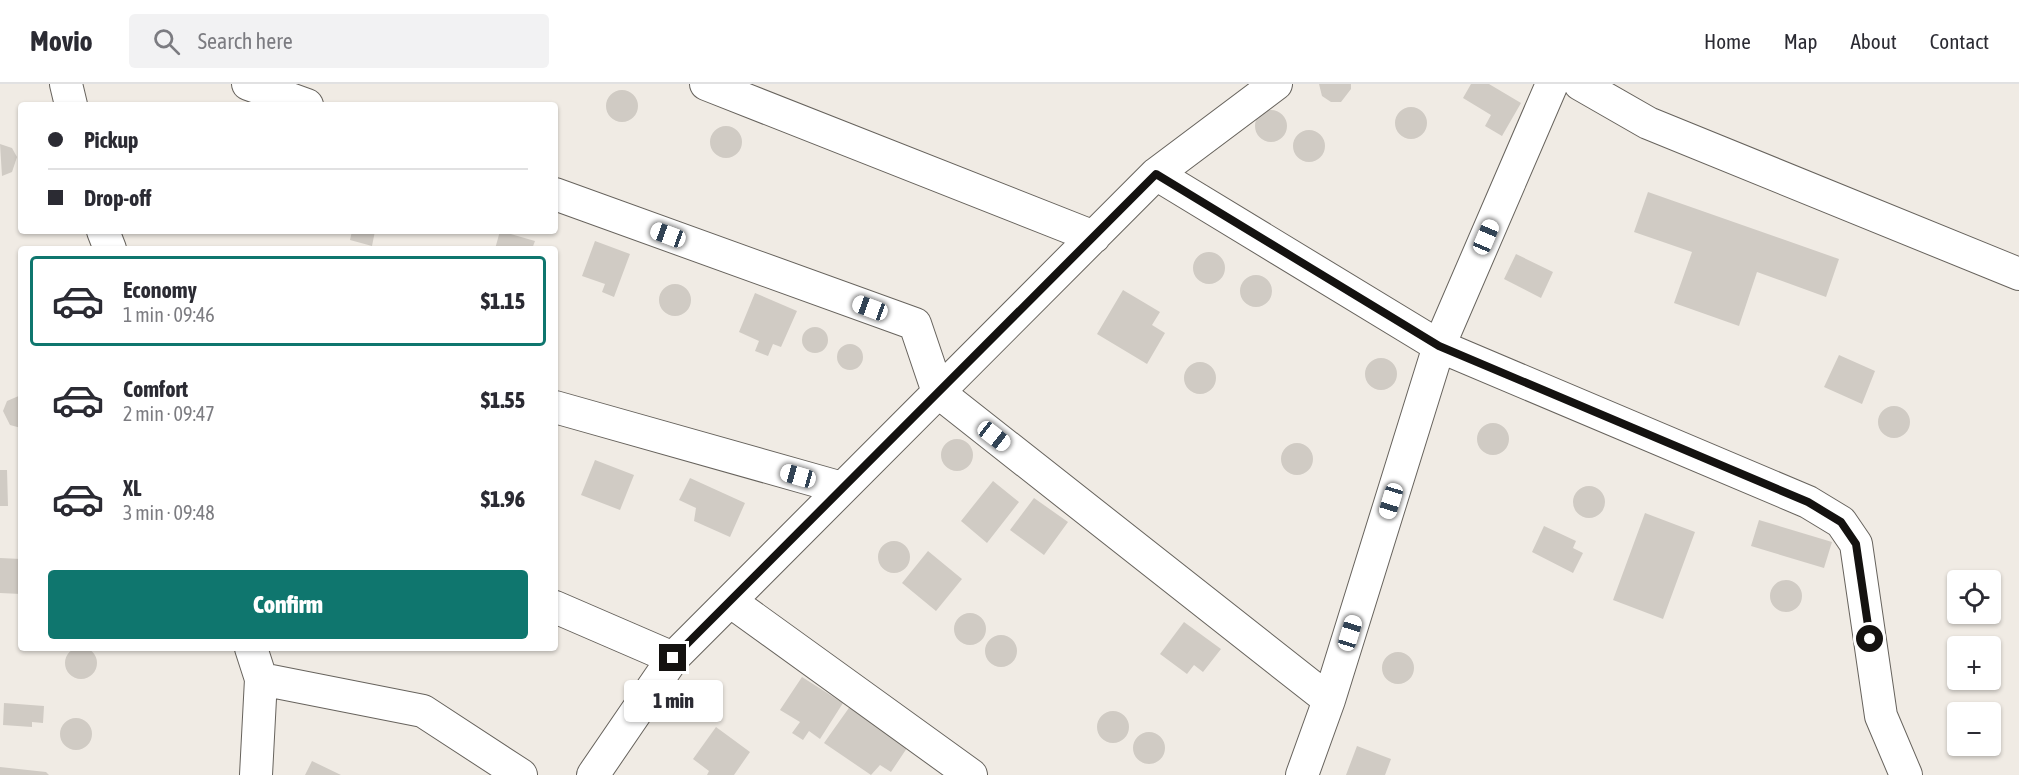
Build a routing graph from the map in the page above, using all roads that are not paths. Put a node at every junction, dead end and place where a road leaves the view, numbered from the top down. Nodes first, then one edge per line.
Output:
1 (66, 84) edge
2 (248, 84) edge
3 (706, 84) edge
4 (1276, 84) edge
5 (1552, 84) edge
6 (1580, 84) edge
7 (70, 102) edge
8 (299, 102) edge
9 (1156, 174) junction
10 (558, 195) edge
11 (1094, 237) junction
12 (2019, 274) edge
13 (1439, 346) junction
14 (938, 392) junction
15 (558, 408) edge
16 (842, 488) junction
17 (730, 601) junction
18 (558, 608) edge
19 (252, 651) edge
20 (673, 658) junction
21 (261, 679) junction
22 (1329, 700) junction
23 (256, 775) edge
24 (521, 775) edge
25 (593, 775) edge
26 (971, 775) edge
27 (1302, 775) edge
28 (1906, 775) edge

1 - 7 street
2 - 8 street
3 - 11 street
4 - 9 street
5 - 13 street
6 - 12 street
9 - 11 street
9 - 13 street
10 - 14 street
11 - 14 street
13 - 22 street
13 - 28 street
14 - 16 street
14 - 22 street
15 - 16 street
16 - 17 street
17 - 20 street
17 - 26 street
18 - 20 street
19 - 21 street
20 - 25 street
21 - 23 street
21 - 24 street
22 - 27 street

